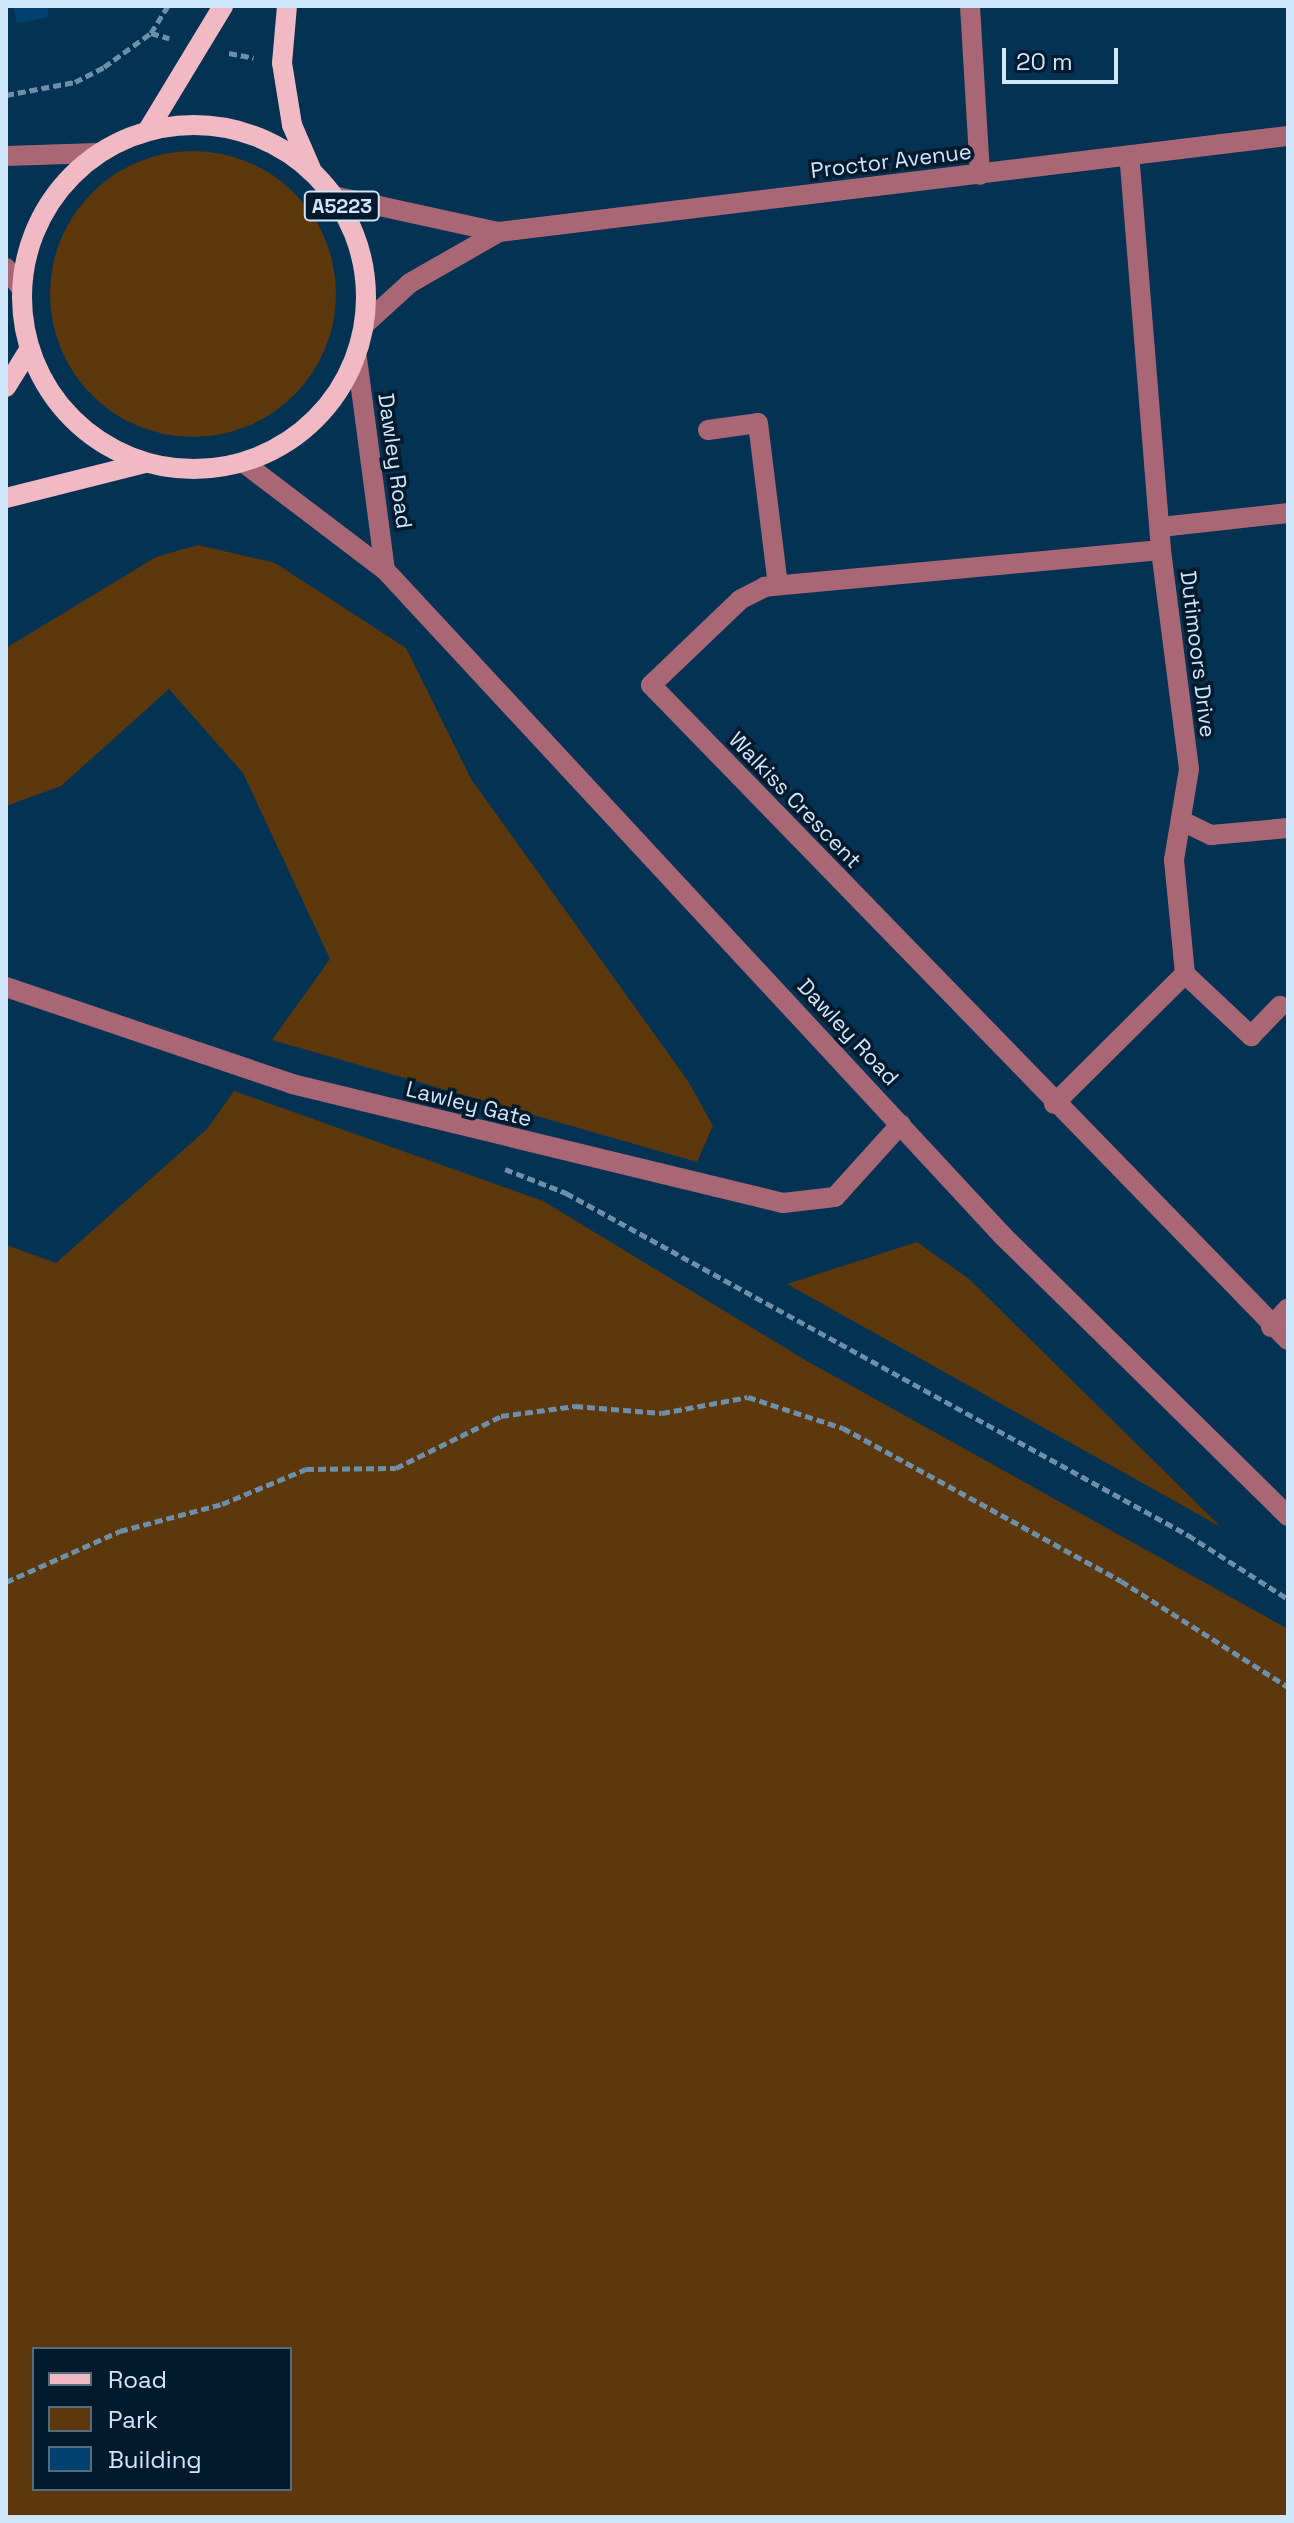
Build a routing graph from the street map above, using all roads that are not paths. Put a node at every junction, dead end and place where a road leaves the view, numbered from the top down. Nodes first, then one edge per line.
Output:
1 (223, 6) edge
2 (287, 6) edge
3 (970, 6) edge
4 (148, 130) junction
5 (1288, 136) edge
6 (98, 153) junction
7 (1129, 155) junction
8 (6, 156) edge
9 (311, 169) junction
10 (980, 175) junction
11 (338, 197) junction
12 (499, 232) junction
13 (6, 268) edge
14 (21, 288) junction
15 (366, 323) junction
16 (29, 350) junction
17 (357, 358) junction
18 (6, 387) edge
19 (708, 430) dead end
20 (145, 463) junction
21 (244, 463) junction
22 (6, 498) edge
23 (1288, 513) edge
24 (1161, 527) junction
25 (1161, 550) junction
26 (385, 570) junction
27 (778, 585) junction
28 (1182, 821) junction
29 (1288, 828) edge
30 (1185, 974) junction
31 (6, 987) edge
32 (1280, 1006) dead end
33 (1054, 1104) junction
34 (901, 1124) junction
35 (1288, 1308) edge
36 (1271, 1327) junction
37 (1288, 1340) edge
38 (1288, 1516) edge

1 - 4 main road
2 - 9 main road, A5223
3 - 10 street
4 - 6 main road, A5223
4 - 9 main road, A5223
5 - 7 street, Proctor Avenue
6 - 8 street
6 - 14 main road, A5223
7 - 10 street, Proctor Avenue
7 - 24 street, Dutimoors Drive
9 - 11 main road, A5223
10 - 12 street, Proctor Avenue
11 - 12 street, Proctor Avenue
11 - 15 main road, A5223
12 - 15 street, Proctor Avenue
13 - 14 street
14 - 16 main road, A5223
15 - 17 main road, A5223
16 - 18 main road
16 - 20 main road, A5223
17 - 21 main road, A5223
17 - 26 street, Dawley Road
19 - 27 street
20 - 21 main road, A5223
20 - 22 main road, A5223
21 - 26 street, Dawley Road
23 - 24 street
24 - 25 street, Dutimoors Drive
25 - 27 street, Walkiss Crescent
25 - 28 street, Dutimoors Drive
26 - 34 street, Dawley Road
27 - 33 street, Walkiss Crescent
28 - 29 street
28 - 30 street, Dutimoors Drive
30 - 32 street
30 - 33 street
31 - 34 street, Lawley Gate
33 - 36 street, Walkiss Crescent
34 - 38 street, Dawley Road
35 - 36 street
36 - 37 street, Walkiss Crescent

